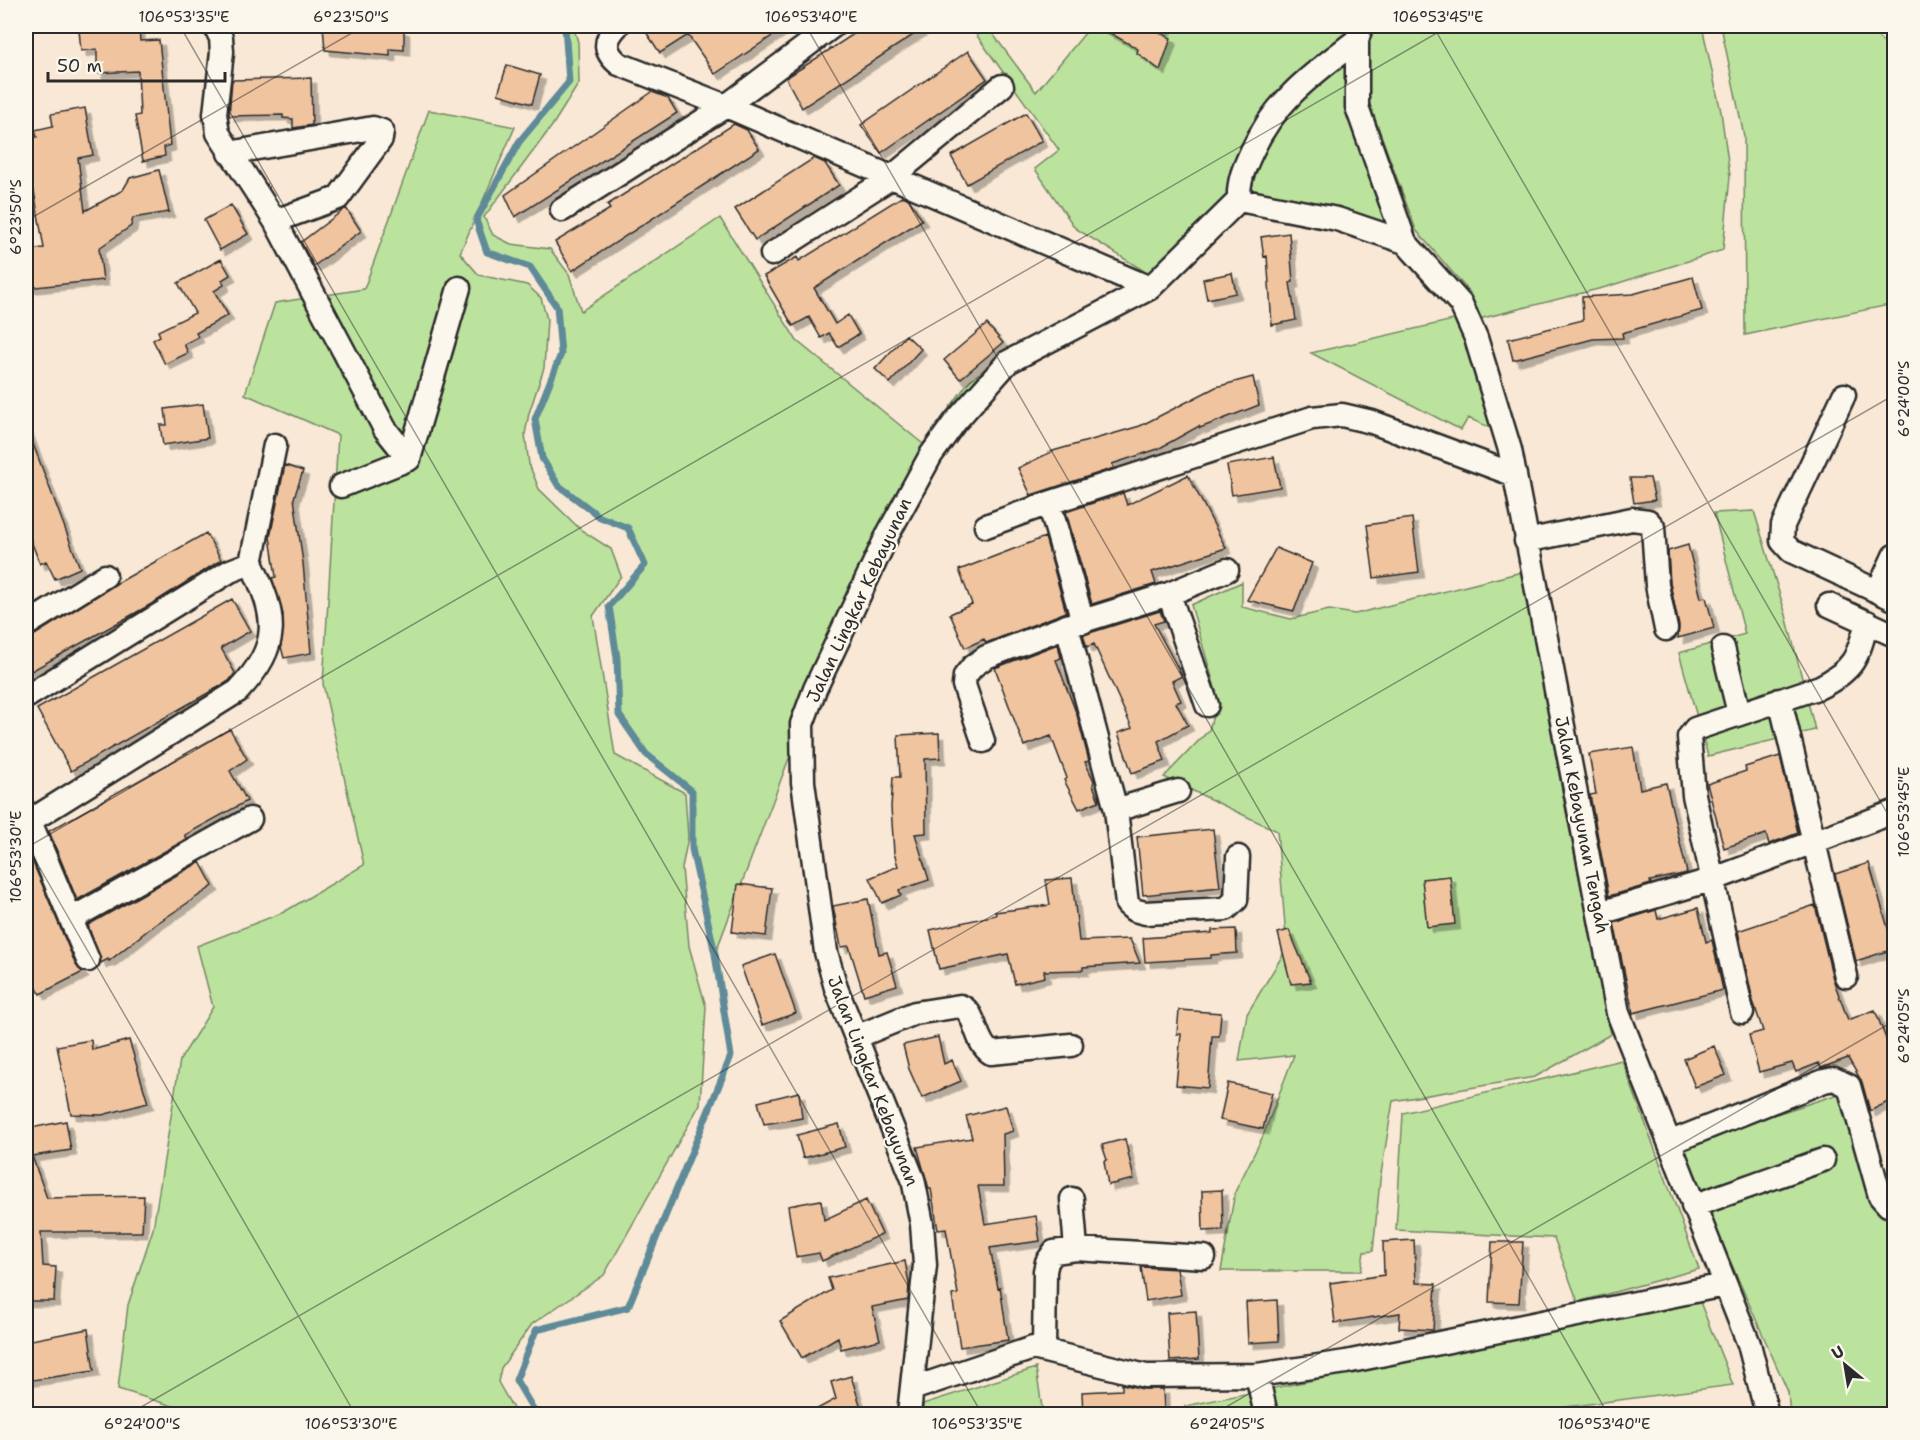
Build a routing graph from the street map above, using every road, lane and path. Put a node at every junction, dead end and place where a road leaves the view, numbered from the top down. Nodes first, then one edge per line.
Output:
1 (215, 26) edge
2 (617, 26) edge
3 (833, 26) edge
4 (1359, 33) edge
5 (1002, 86) dead end
6 (726, 106) junction
7 (229, 153) junction
8 (892, 177) junction
9 (1239, 200) junction
10 (562, 210) dead end
11 (275, 220) junction
12 (1405, 242) junction
13 (772, 254) dead end
14 (459, 288) dead end
15 (1150, 288) junction
16 (1844, 395) dead end
17 (275, 445) dead end
18 (409, 459) junction
19 (1515, 475) junction
20 (341, 486) dead end
21 (1049, 503) junction
22 (986, 526) dead end
23 (1526, 541) junction
24 (1894, 556) edge
25 (251, 563) junction
26 (1227, 570) dead end
27 (105, 576) dead end
28 (1169, 594) junction
29 (1886, 595) edge
30 (1829, 604) dead end
31 (1867, 622) junction
32 (1075, 624) junction
33 (26, 625) edge
34 (1666, 628) dead end
35 (1894, 634) edge
36 (1723, 648) dead end
37 (26, 697) edge
38 (1780, 700) junction
39 (1207, 705) dead end
40 (1739, 713) junction
41 (983, 741) dead end
42 (1178, 791) dead end
43 (1116, 810) junction
44 (1894, 812) edge
45 (28, 817) edge
46 (250, 819) dead end
47 (1814, 843) junction
48 (1238, 857) dead end
49 (1714, 879) junction
50 (1600, 914) junction
51 (71, 919) junction
52 (88, 960) dead end
53 (1846, 976) dead end
54 (1742, 1012) dead end
55 (856, 1037) junction
56 (1071, 1045) dead end
57 (1671, 1142) junction
58 (1823, 1160) dead end
59 (1072, 1199) dead end
60 (1894, 1204) edge
61 (1693, 1206) junction
62 (1076, 1249) junction
63 (1204, 1257) dead end
64 (1724, 1285) junction
65 (1044, 1350) junction
66 (1257, 1376) junction
67 (912, 1389) junction
68 (909, 1414) edge
69 (1266, 1414) edge
70 (1767, 1414) edge

1 - 7 street
2 - 6 street
3 - 6 street
4 - 9 street
4 - 12 street, Jalan Kebayunan Tengah
5 - 8 street
6 - 8 street
6 - 10 street
7 - 11 street
7 - 11 street
8 - 13 street
8 - 15 street
9 - 12 street, Jalan Kebayunan Tengah
9 - 15 street, Jalan Lingkar Kebayunan
11 - 18 street
12 - 19 street, Jalan Kebayunan Tengah
14 - 18 street
15 - 55 street, Jalan Lingkar Kebayunan
16 - 29 street
17 - 25 street
18 - 20 street
19 - 21 street
19 - 23 street, Jalan Kebayunan Tengah
21 - 22 street
21 - 32 street
23 - 34 street
23 - 50 street, Jalan Kebayunan Tengah
24 - 29 street
25 - 37 street
25 - 45 street
26 - 28 street
27 - 33 street
28 - 32 street
28 - 39 street
30 - 31 street
31 - 35 street
31 - 38 street
32 - 41 street
32 - 43 street
36 - 40 street
38 - 40 street
38 - 47 street
40 - 49 street
42 - 43 street
43 - 48 street
44 - 47 street
45 - 51 street
46 - 51 street
47 - 49 street
47 - 53 street
49 - 50 street
49 - 54 street
50 - 57 street, Jalan Kebayunan Tengah
51 - 52 street
55 - 56 street
55 - 67 street, Jalan Lingkar Kebayunan
57 - 60 street
57 - 61 street, Jalan Kebayunan Tengah
58 - 61 street
59 - 62 street
61 - 64 street, Jalan Kebayunan Tengah
62 - 63 street
62 - 65 street
64 - 66 street
64 - 70 street, Jalan Kebayunan Tengah
65 - 66 street
65 - 67 street
66 - 69 street
67 - 68 street, Jalan Lingkar Kebayunan

